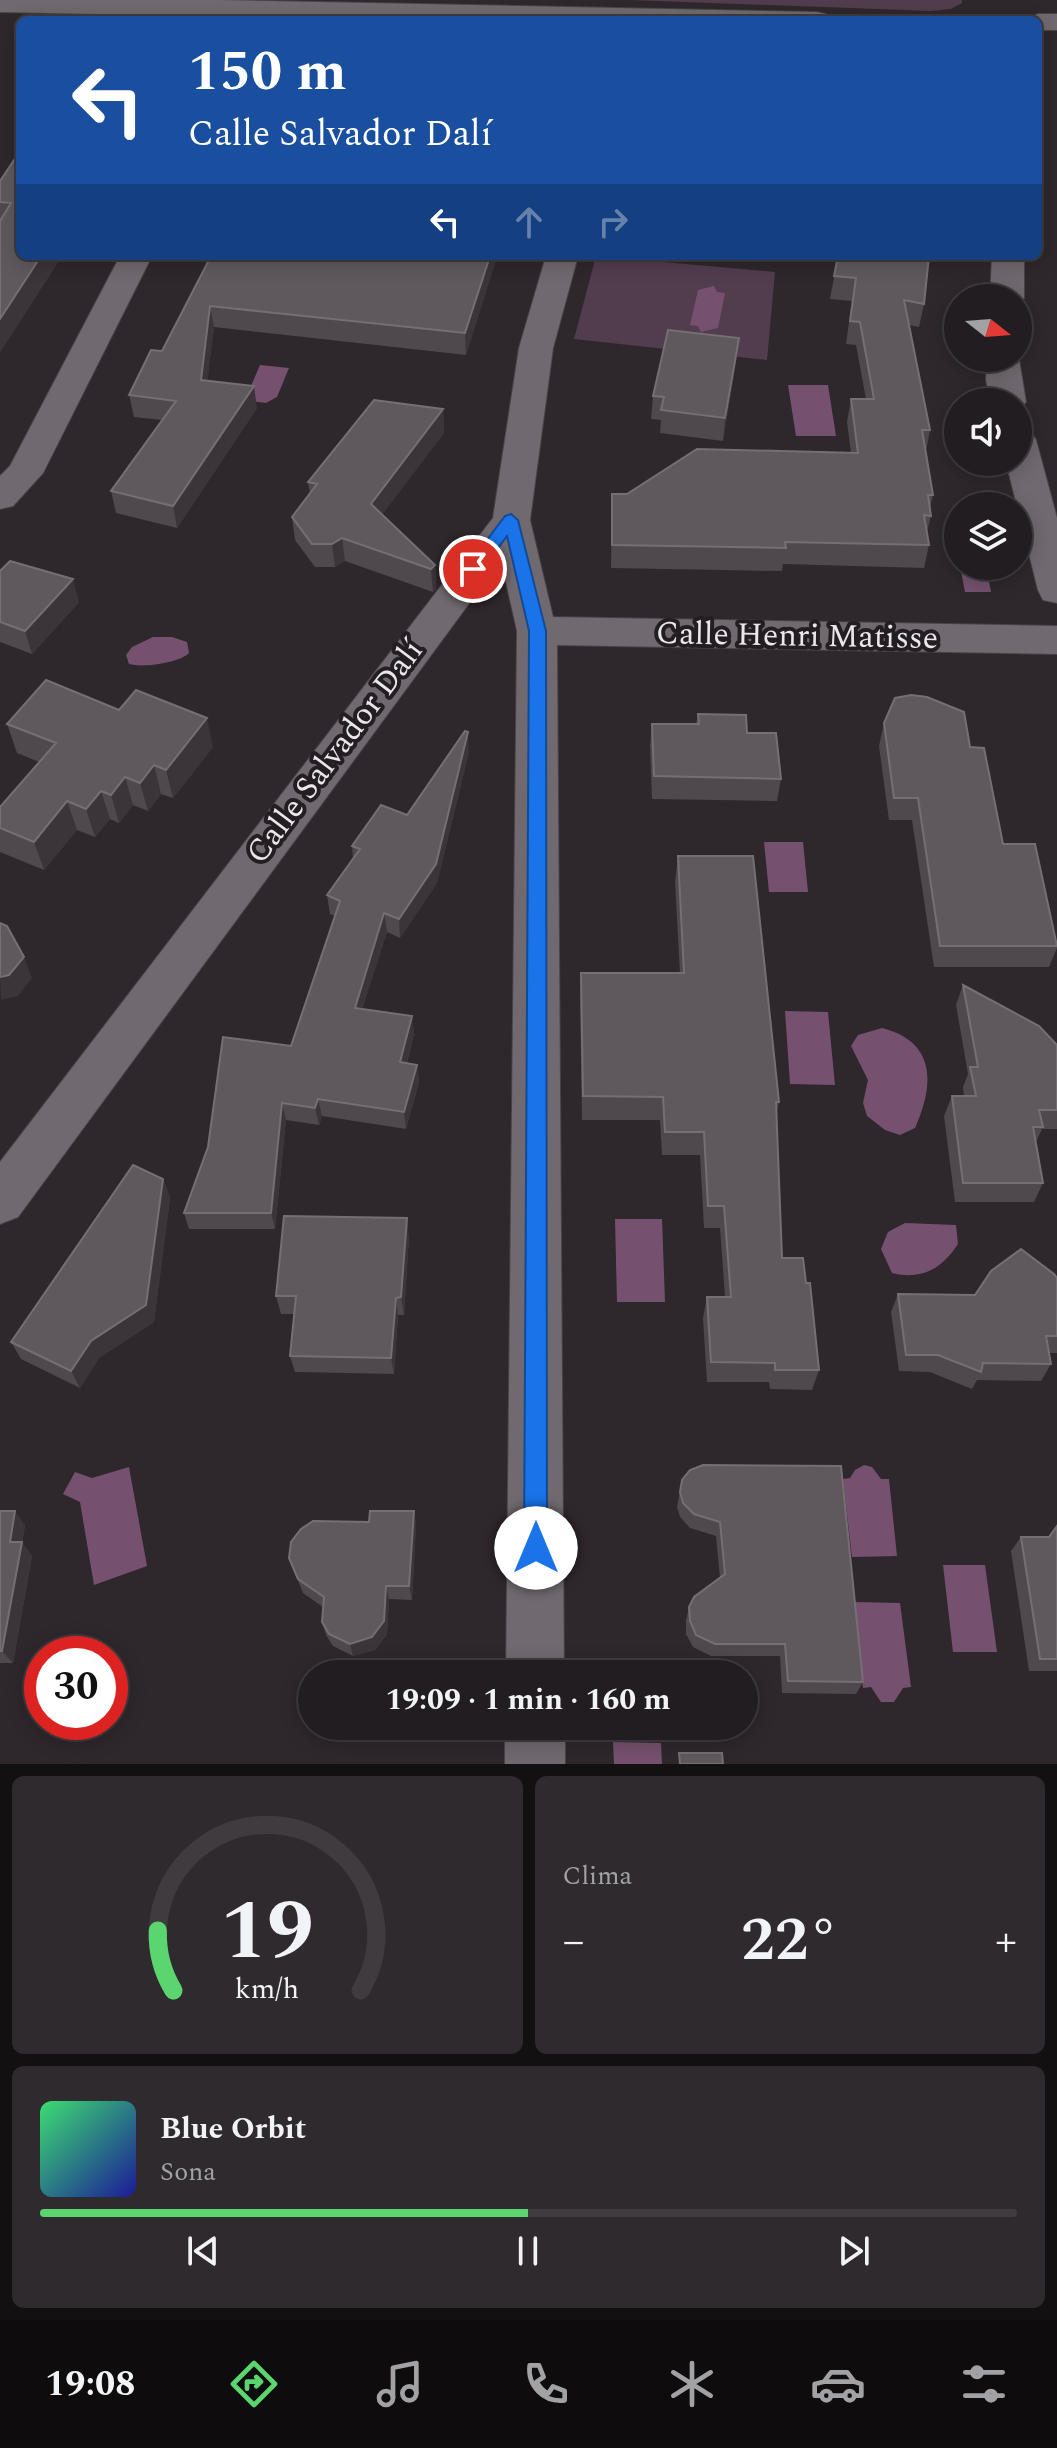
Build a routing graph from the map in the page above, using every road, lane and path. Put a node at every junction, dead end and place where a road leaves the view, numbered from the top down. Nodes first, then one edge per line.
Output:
1 (1050, 0) edge
2 (0, 4) edge
3 (1057, 9) edge
4 (261, 14) edge
5 (622, 16) edge
6 (134, 260) edge
7 (561, 260) edge
8 (1008, 260) edge
9 (1007, 284) edge
10 (1027, 476) edge
11 (0, 497) edge
12 (511, 520) junction
13 (1057, 590) edge
14 (537, 631) junction
15 (1057, 640) edge
16 (0, 1201) edge
17 (535, 1660) edge
18 (535, 1740) edge
19 (535, 1764) edge

1 - 3 street
2 - 4 street
4 - 5 street
6 - 11 street
7 - 12 street, Calle Salvador Dalí
8 - 9 street
10 - 13 street
12 - 14 street
12 - 16 street, Calle Salvador Dalí
14 - 15 street, Calle Henri Matisse
14 - 17 street
18 - 19 street

